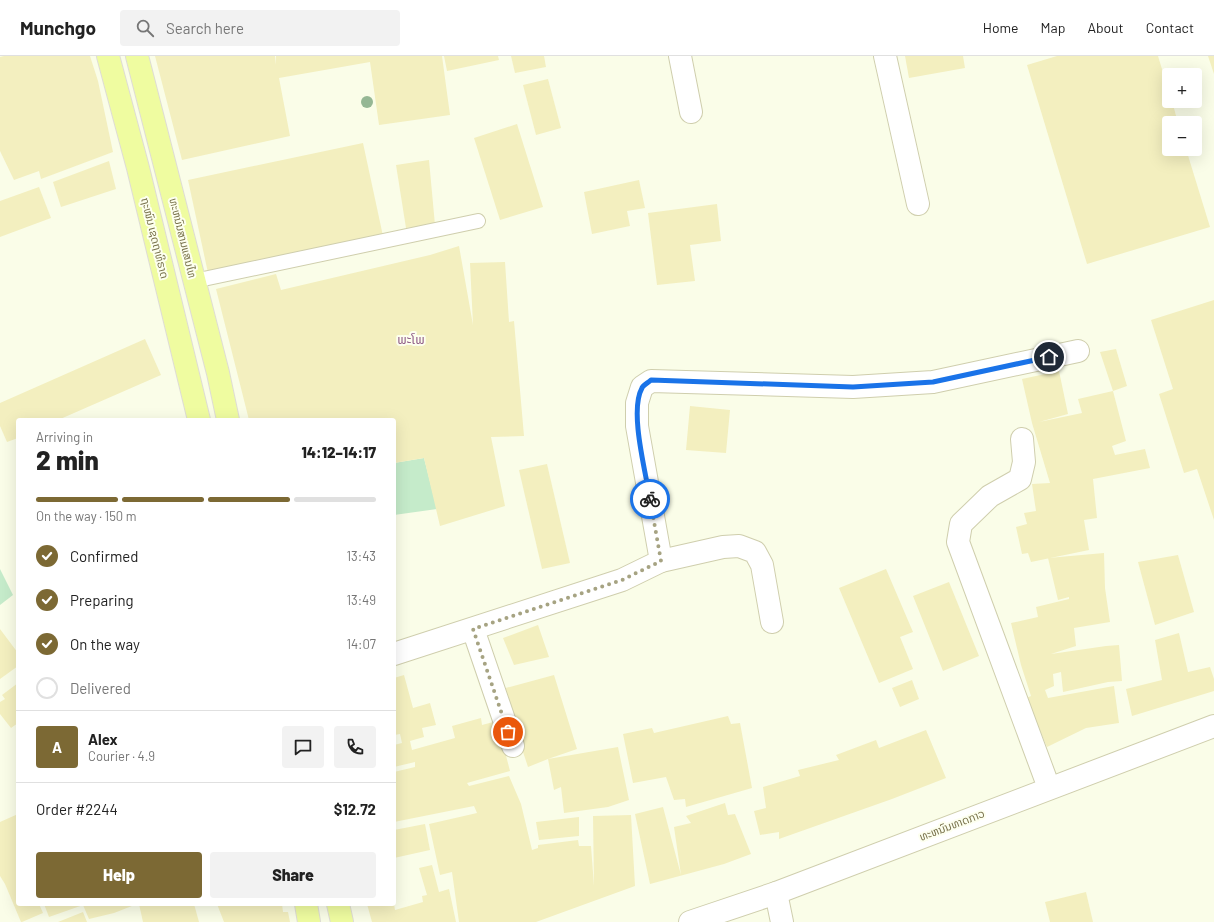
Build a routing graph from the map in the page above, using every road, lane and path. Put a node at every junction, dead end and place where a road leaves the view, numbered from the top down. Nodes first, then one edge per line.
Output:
1 (108, 56) edge
2 (137, 56) edge
3 (680, 56) edge
4 (885, 56) edge
5 (691, 112) dead end
6 (918, 204) dead end
7 (478, 221) dead end
8 (194, 281) junction
9 (1078, 351) dead end
10 (199, 418) edge
11 (228, 418) edge
12 (1022, 438) dead end
13 (661, 561) junction
14 (772, 622) dead end
15 (473, 629) junction
16 (396, 653) edge
17 (1214, 726) edge
18 (513, 746) dead end
19 (1049, 788) junction
20 (776, 893) junction
21 (306, 906) edge
22 (338, 906) edge
23 (310, 922) edge
24 (342, 922) edge
25 (690, 922) edge
26 (782, 922) edge

1 - 10 main road, ຖະໜົນ ເຊດຖາທິຣາດ
2 - 8 main road, ທະຫນົນສາມແສນໄທ
3 - 5 street
4 - 6 street
7 - 8 lane
8 - 11 main road, ທະຫນົນສາມແສນໄທ
9 - 13 street
12 - 19 street
13 - 14 street
13 - 15 street
15 - 16 street
15 - 18 street
17 - 19 street, ທະຫນົນທາດກາວ
19 - 20 street, ທະຫນົນທາດກາວ
20 - 25 street, ທະຫນົນທາດກາວ
20 - 26 street
21 - 23 main road
22 - 24 main road

